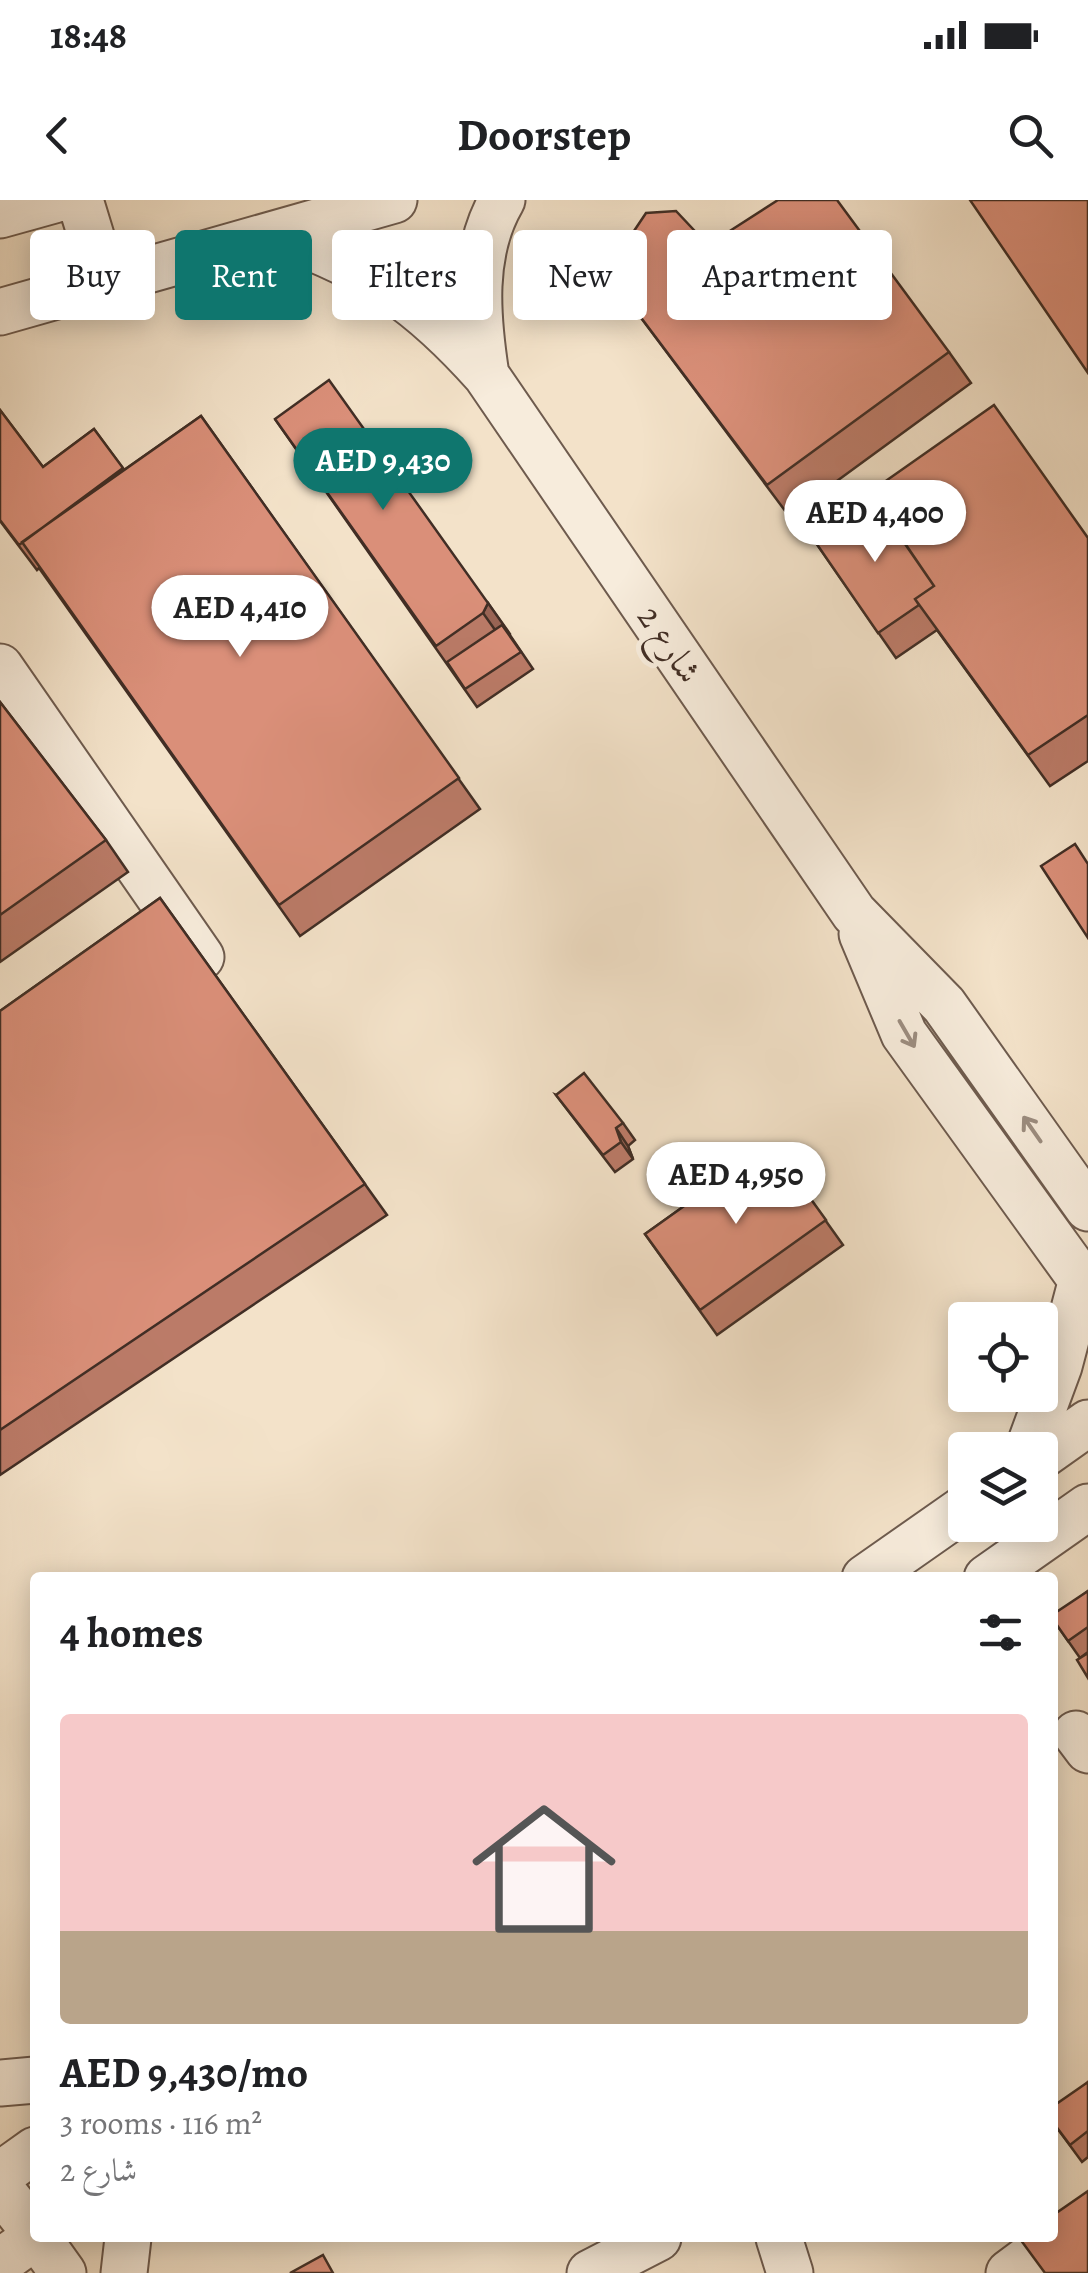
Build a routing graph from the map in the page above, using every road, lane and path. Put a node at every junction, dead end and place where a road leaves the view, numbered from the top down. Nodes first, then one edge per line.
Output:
1 (54, 200) edge
2 (80, 200) edge
3 (394, 200) edge
4 (502, 200) edge
5 (0, 215) edge
6 (89, 230) edge
7 (295, 230) edge
8 (312, 247) edge
9 (30, 303) edge
10 (0, 312) edge
11 (486, 375) junction
12 (0, 667) edge
13 (854, 914) junction
14 (223, 989) edge
15 (1088, 1208) edge
16 (1085, 1284) edge
17 (1088, 1424) edge
18 (1035, 1432) edge
19 (1058, 1444) edge
20 (1079, 1518) edge
21 (948, 1520) edge
22 (874, 1572) edge
23 (996, 1572) edge
24 (30, 2080) edge
25 (0, 2082) edge
26 (30, 2153) edge
27 (0, 2174) edge
28 (0, 2188) edge
29 (30, 2228) edge
30 (30, 2240) edge
31 (40, 2242) edge
32 (128, 2242) edge
33 (781, 2242) edge
34 (662, 2250) edge
35 (0, 2262) edge
36 (63, 2273) edge
37 (124, 2273) edge
38 (590, 2273) edge
39 (790, 2273) edge

1 - 5 street
2 - 6 street
3 - 7 street
4 - 11 street, شارع 2
8 - 11 street, شارع 2
9 - 10 street
11 - 13 street, شارع 2
12 - 14 street
15 -> 13 street, شارع 2
13 -> 16 street, شارع 2
16 - 18 street
17 - 19 street
20 - 23 street
21 - 22 street
24 - 25 street
26 - 27 street
28 - 29 street
30 - 35 street
31 - 36 street
32 - 37 street
33 - 39 street
34 - 38 street

